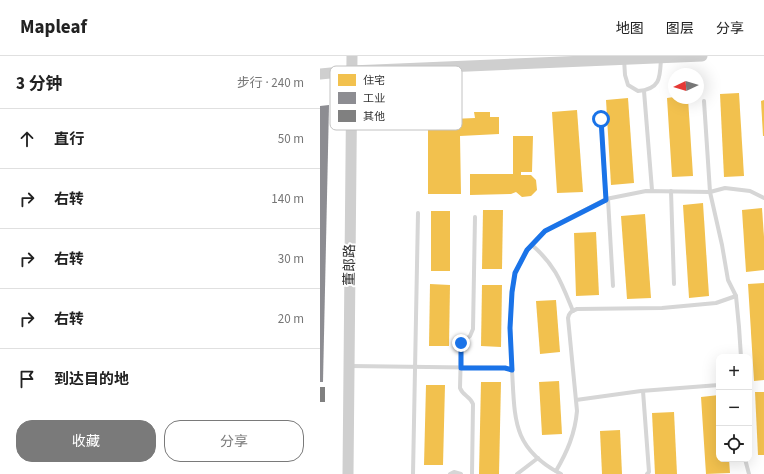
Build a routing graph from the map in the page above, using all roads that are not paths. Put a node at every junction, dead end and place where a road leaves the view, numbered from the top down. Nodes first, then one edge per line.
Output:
1 (702, 56) edge
2 (661, 58) junction
3 (624, 59) junction
4 (438, 66) edge
5 (330, 73) edge
6 (320, 74) edge
7 (644, 91) junction
8 (704, 100) dead end
9 (601, 119) dead end
10 (351, 130) edge
11 (652, 190) junction
12 (671, 191) junction
13 (710, 192) junction
14 (764, 198) edge
15 (607, 199) junction
16 (418, 213) dead end
17 (475, 217) dead end
18 (532, 245) junction
19 (674, 284) dead end
20 (613, 286) dead end
21 (736, 296) junction
22 (573, 310) junction
23 (741, 354) edge
24 (349, 366) junction
25 (415, 367) junction
26 (461, 368) junction
27 (512, 370) junction
28 (716, 385) edge
29 (644, 391) junction
30 (576, 400) junction
31 (538, 458) junction
32 (746, 462) edge
33 (556, 471) junction
34 (348, 474) edge
35 (413, 474) edge
36 (450, 474) edge
37 (461, 474) edge
38 (472, 474) edge
39 (517, 474) edge
40 (561, 474) edge
41 (647, 474) edge
42 (749, 474) edge

1 - 2 main road
2 - 3 main road
2 - 7 lane
3 - 4 main road
3 - 7 lane
5 - 6 main road
7 - 11 lane
8 - 13 lane
9 - 15 lane
10 - 24 main road, 董郎路
11 - 12 lane
11 - 15 lane
12 - 13 lane
12 - 19 lane
13 - 14 lane
13 - 21 lane
15 - 18 lane
15 - 20 lane
16 - 25 lane
17 - 26 lane
18 - 22 lane
18 - 27 lane
21 - 22 lane
21 - 23 lane
22 - 30 lane
24 - 25 lane
24 - 34 main road, 董郎路
25 - 26 lane
25 - 35 lane
26 - 27 lane
26 - 38 lane
27 - 31 lane
28 - 29 lane
29 - 30 lane
29 - 41 lane
30 - 33 lane
31 - 33 lane
31 - 39 lane
32 - 42 lane
33 - 40 lane
36 - 37 lane

